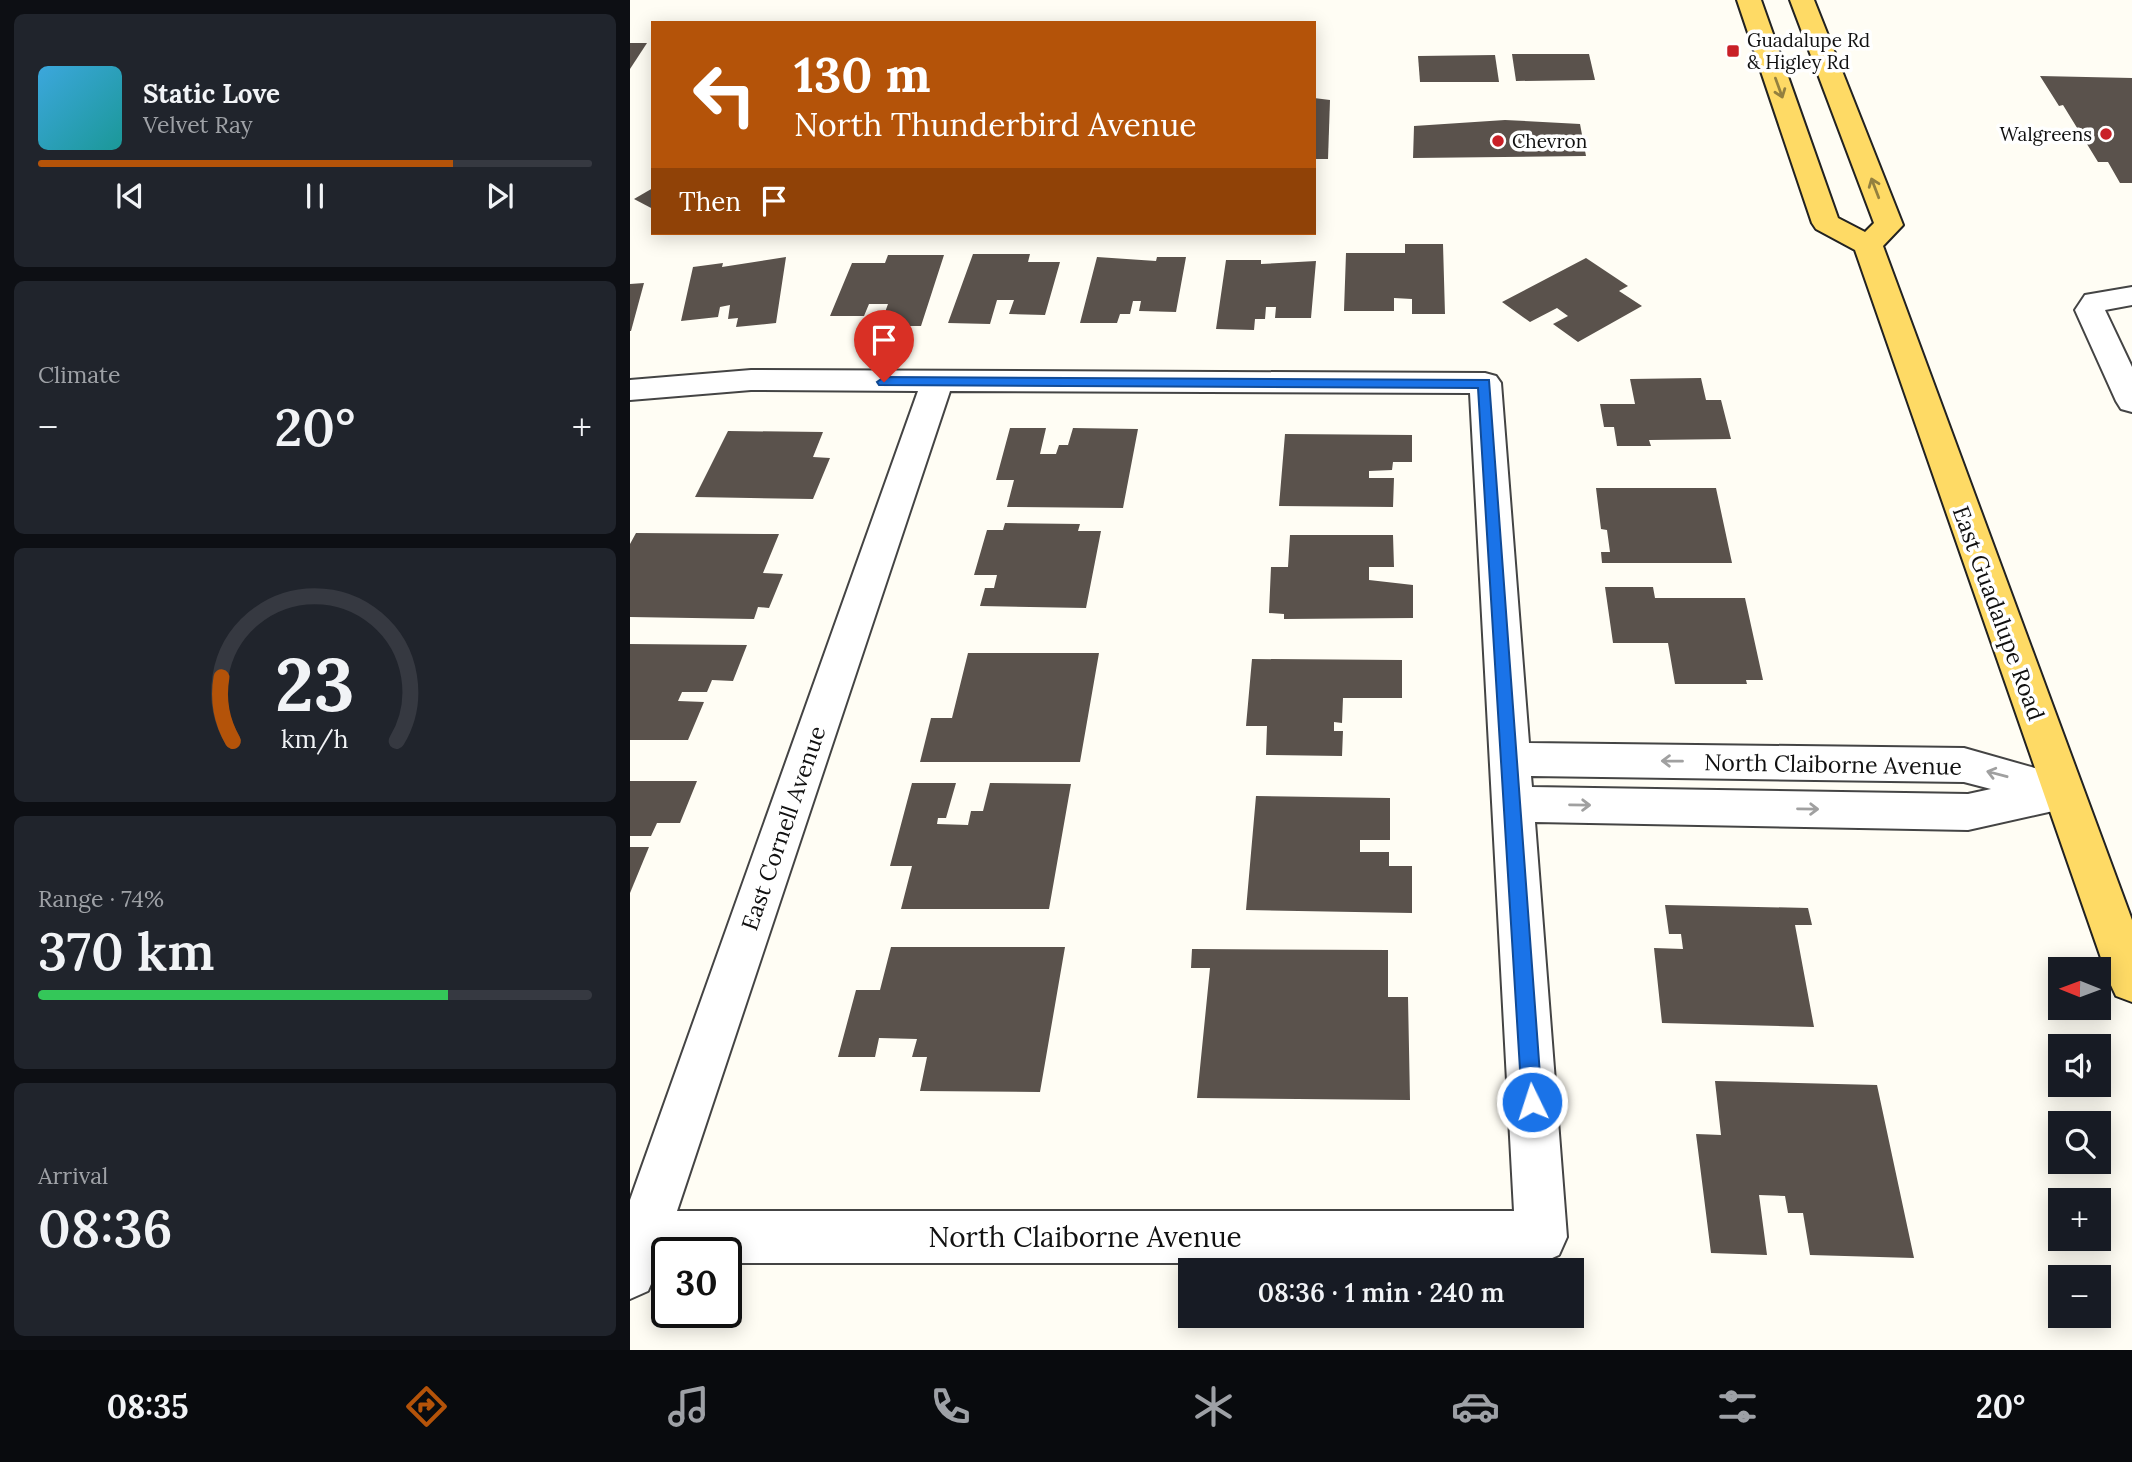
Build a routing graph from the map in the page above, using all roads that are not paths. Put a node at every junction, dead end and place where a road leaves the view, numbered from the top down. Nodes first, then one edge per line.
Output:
1 (1749, 0) edge
2 (1802, 0) edge
3 (1868, 245) junction
4 (2132, 296) edge
5 (937, 382) junction
6 (630, 390) edge
7 (2132, 401) edge
8 (1509, 759) junction
9 (2062, 792) junction
10 (1512, 804) junction
11 (2132, 981) edge
12 (634, 1249) edge

1 -> 3 main road
3 -> 2 main road
3 - 9 main road, East Guadalupe Road
4 - 7 street
5 - 6 street
5 - 8 street
5 - 12 street, East Cornell Avenue
9 -> 8 street, North Claiborne Avenue
8 - 10 street
10 -> 9 street, North Claiborne Avenue
9 - 11 main road, East Guadalupe Road
10 - 12 street, North Claiborne Avenue

